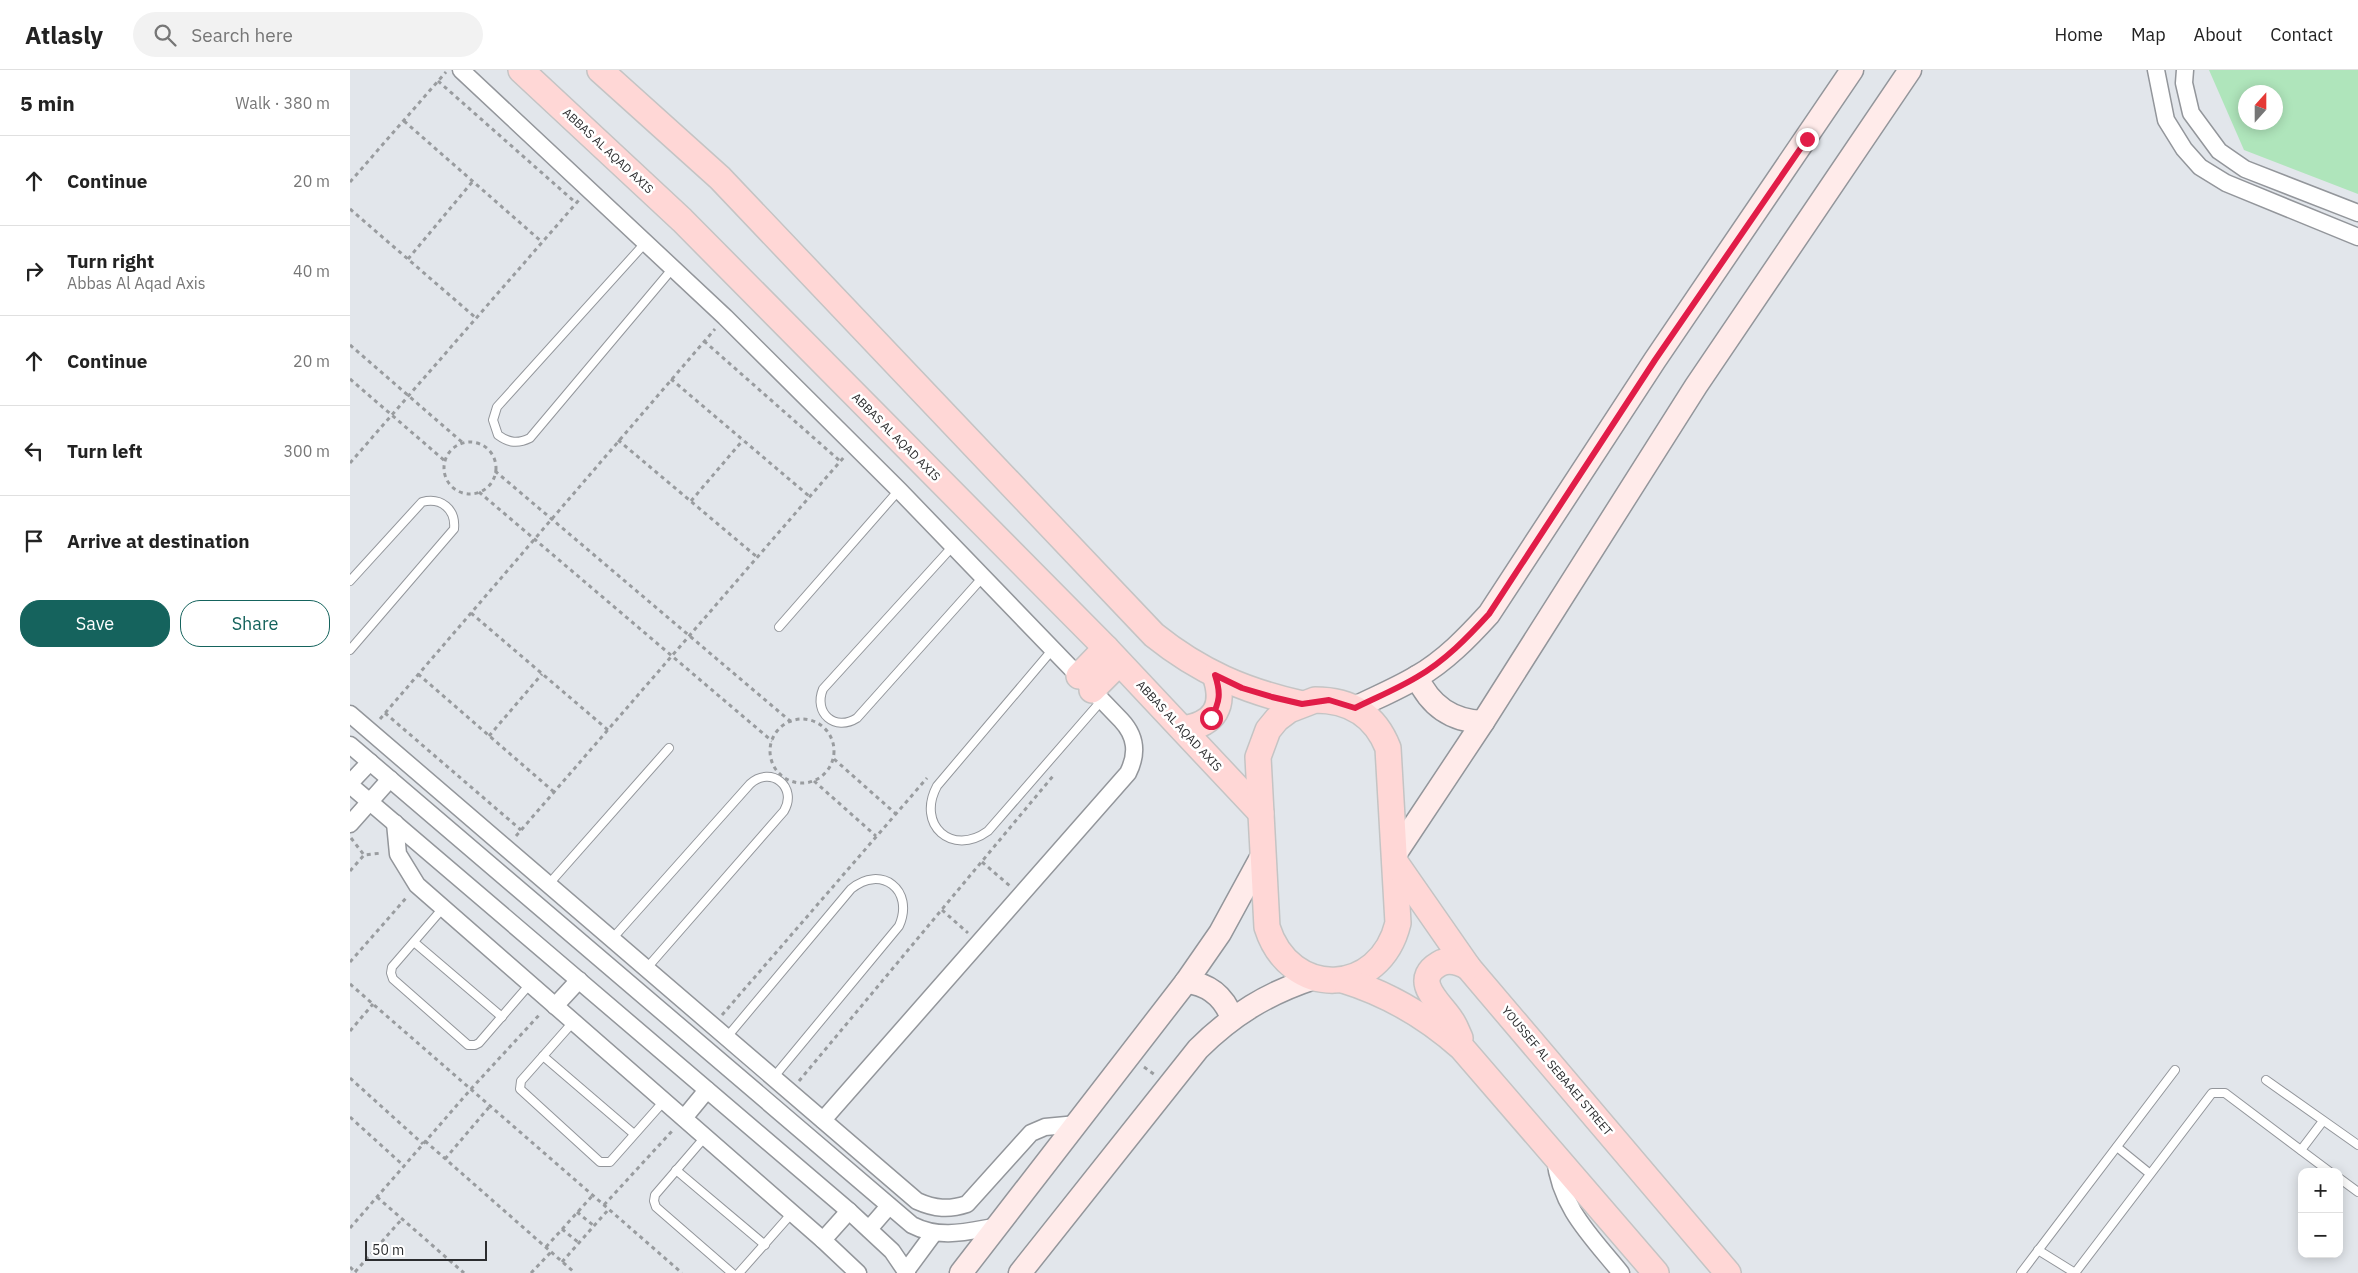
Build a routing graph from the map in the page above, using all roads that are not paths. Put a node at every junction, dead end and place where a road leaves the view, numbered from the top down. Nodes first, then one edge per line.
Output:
1 (461, 70) edge
2 (521, 70) edge
3 (600, 70) edge
4 (1852, 70) edge
5 (1910, 70) edge
6 (2156, 70) edge
7 (2185, 70) edge
8 (2358, 213) edge
9 (2358, 237) edge
10 (646, 242) junction
11 (674, 268) junction
12 (899, 490) junction
13 (954, 546) junction
14 (983, 577) junction
15 (350, 581) edge
16 (779, 627) dead end
17 (1053, 649) junction
18 (350, 650) edge
19 (1112, 656) junction
20 (1215, 675) junction
21 (1417, 677) junction
22 (1091, 689) junction
23 (1302, 704) junction
24 (1355, 708) junction
25 (350, 714) edge
26 (1483, 722) junction
27 (1183, 729) junction
28 (350, 745) edge
29 (669, 748) dead end
30 (370, 762) junction
31 (390, 779) junction
32 (350, 784) edge
33 (370, 802) junction
34 (1261, 814) junction
35 (395, 823) junction
36 (350, 824) edge
37 (1263, 854) junction
38 (1395, 859) junction
39 (548, 885) junction
40 (443, 908) junction
41 (612, 939) junction
42 (414, 942) junction
43 (1468, 967) junction
44 (646, 969) junction
45 (1314, 978) junction
46 (578, 980) junction
47 (1343, 980) junction
48 (1186, 982) junction
49 (530, 984) junction
50 (553, 1004) junction
51 (502, 1017) junction
52 (1232, 1018) junction
53 (574, 1021) junction
54 (726, 1038) junction
55 (1462, 1048) junction
56 (543, 1056) junction
57 (2175, 1070) dead end
58 (773, 1078) junction
59 (2266, 1080) dead end
60 (707, 1090) junction
61 (664, 1101) junction
62 (684, 1118) junction
63 (823, 1120) junction
64 (2323, 1121) junction
65 (1077, 1124) junction
66 (634, 1134) junction
67 (706, 1138) junction
68 (2358, 1145) edge
69 (2116, 1146) junction
70 (2301, 1150) junction
71 (1554, 1153) junction
72 (862, 1154) junction
73 (2325, 1168) edge
74 (676, 1170) junction
75 (2149, 1173) junction
76 (2343, 1181) edge
77 (872, 1191) junction
78 (2358, 1192) edge
79 (889, 1206) junction
80 (849, 1211) junction
81 (792, 1213) junction
82 (999, 1226) junction
83 (869, 1229) junction
84 (934, 1233) junction
85 (823, 1240) junction
86 (765, 1245) junction
87 (2038, 1250) junction
88 (906, 1272) edge
89 (732, 1273) edge
90 (739, 1273) edge
91 (858, 1273) edge
92 (961, 1273) edge
93 (1020, 1273) edge
94 (1621, 1273) edge
95 (1656, 1273) edge
96 (1728, 1273) edge
97 (2021, 1273) edge
98 (2075, 1273) edge

1 - 10 street
2 - 19 main road, ABBAS AL AQAD AXIS
3 - 20 main road
4 - 21 main road
5 - 26 main road
6 - 9 street
7 - 8 street
10 - 11 street
10 - 11 lane
11 - 12 street
12 - 13 street
12 - 16 lane
13 - 14 street
13 - 14 lane
14 - 17 street
15 - 18 lane
17 - 22 street
17 - 22 lane
19 - 22 main road
19 - 27 main road, ABBAS AL AQAD AXIS
20 - 23 main road
20 - 27 main road
21 - 24 main road
21 - 26 main road
22 - 63 street
23 - 24 main road
23 - 34 main road
24 - 38 main road
25 - 39 street
26 - 38 main road
27 - 34 main road, ABBAS AL AQAD AXIS
28 - 30 street
29 - 39 lane
30 - 31 street
30 - 32 street
31 - 33 street
31 - 77 street
32 - 33 street
33 - 35 street
33 - 36 street
34 - 37 main road
35 - 40 street
35 - 46 street
37 - 45 main road
37 - 48 main road
38 - 43 main road, YOUSSEF AL SEBAAEI STREET
38 - 47 main road
39 - 41 street
40 - 42 lane
40 - 49 street
41 - 44 street
41 - 44 lane
42 - 51 lane
42 - 51 lane
43 - 55 main road
43 - 96 main road, YOUSSEF AL SEBAAEI STREET
44 - 54 street
45 - 47 main road
45 - 52 main road
46 - 50 street
46 - 60 street
47 - 55 main road
48 - 52 main road
48 - 65 main road
49 - 50 street
49 - 51 lane
50 - 53 street
52 - 93 main road
53 - 56 lane
53 - 61 street
54 - 58 street
54 - 58 lane
55 - 71 main road
56 - 66 lane
56 - 66 lane
57 - 69 lane
58 - 63 street
59 - 64 lane
60 - 62 street
60 - 80 street
61 - 62 street
61 - 66 lane
62 - 67 street
63 - 72 street
64 - 68 lane
64 - 70 lane
65 - 72 street
65 - 82 main road
67 - 74 lane
67 - 81 street
69 - 75 lane
69 - 87 lane
70 - 73 lane
70 - 75 lane
71 - 94 street
71 - 95 main road
72 - 77 street
74 - 86 lane
74 - 89 lane
75 - 98 lane
76 - 78 lane
77 - 79 street
79 - 83 street
79 - 84 street
80 - 83 street
80 - 85 street
81 - 85 street
81 - 86 lane
82 - 84 street
82 - 92 main road
83 - 88 street
84 - 88 street
85 - 91 street
86 - 90 lane
87 - 97 lane
87 - 98 lane

